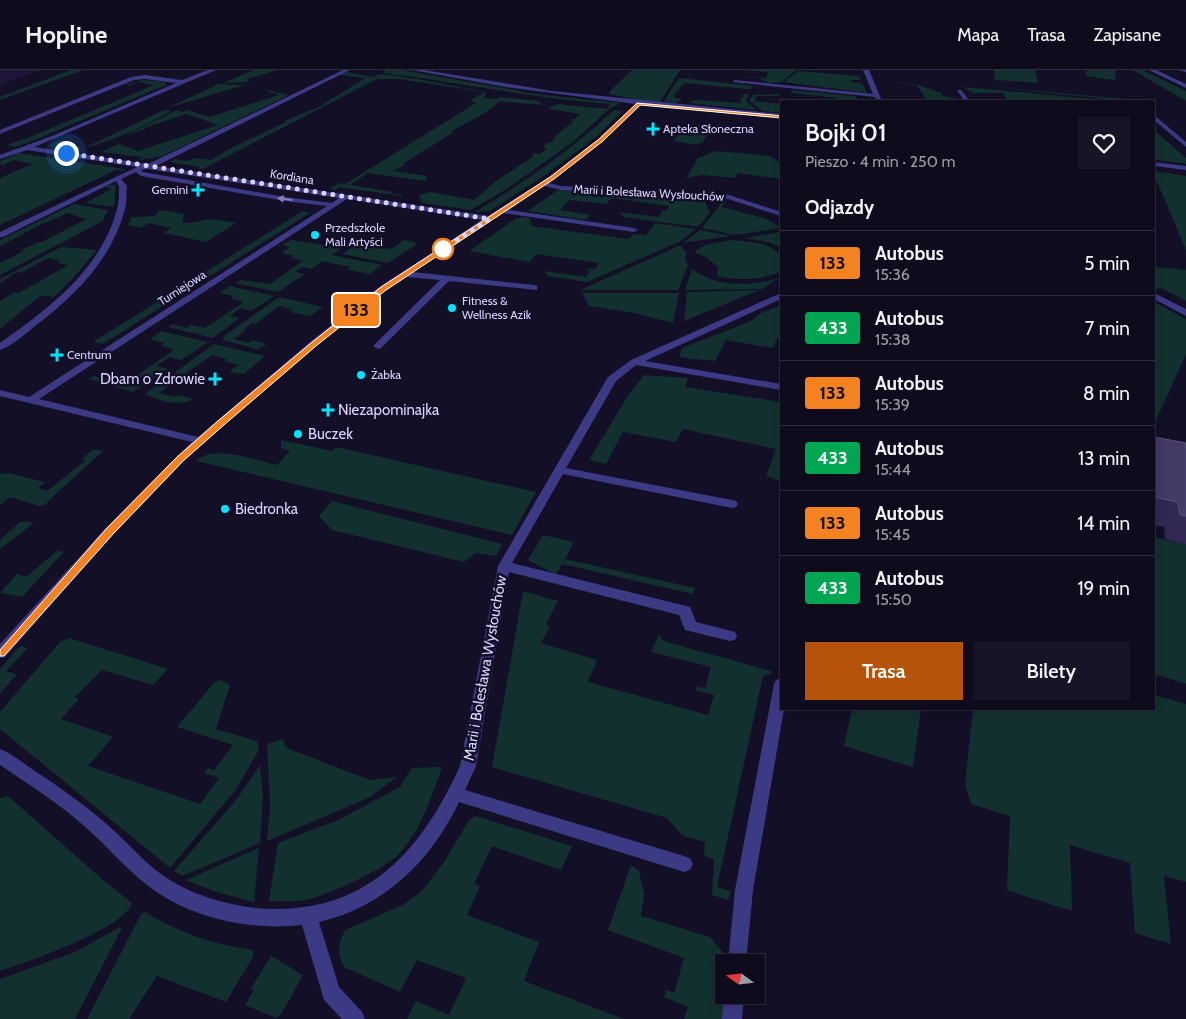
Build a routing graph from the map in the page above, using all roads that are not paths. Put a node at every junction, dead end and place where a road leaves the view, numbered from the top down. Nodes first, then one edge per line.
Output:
1 (213, 70) edge
2 (347, 70) edge
3 (415, 70) edge
4 (866, 70) edge
5 (1152, 70) edge
6 (1181, 70) edge
7 (1186, 70) edge
8 (181, 82) junction
9 (735, 82) dead end
10 (1186, 86) edge
11 (959, 91) dead end
12 (878, 99) edge
13 (966, 100) edge
14 (639, 104) junction
15 (780, 116) edge
16 (1155, 118) edge
17 (0, 132) edge
18 (1186, 145) edge
19 (28, 148) junction
20 (0, 157) edge
21 (1155, 164) edge
22 (150, 166) junction
23 (1186, 168) edge
24 (137, 169) junction
25 (117, 178) junction
26 (544, 184) junction
27 (346, 197) junction
28 (334, 205) junction
29 (503, 211) junction
30 (780, 214) edge
31 (490, 219) junction
32 (634, 230) dead end
33 (0, 235) edge
34 (405, 274) junction
35 (447, 278) junction
36 (534, 288) dead end
37 (780, 296) edge
38 (1155, 297) edge
39 (1186, 313) edge
40 (378, 346) dead end
41 (0, 347) edge
42 (634, 362) junction
43 (780, 387) edge
44 (0, 393) edge
45 (31, 400) junction
46 (200, 440) junction
47 (558, 470) junction
48 (732, 504) dead end
49 (504, 566) junction
50 (730, 636) dead end
51 (0, 653) edge
52 (780, 690) edge
53 (0, 756) edge
54 (456, 794) junction
55 (684, 864) dead end
56 (308, 916) junction
57 (738, 954) edge
58 (733, 1004) edge
59 (354, 1019) edge
60 (732, 1019) edge

1 - 8 street
2 - 22 street
3 - 14 street
4 - 12 street
5 - 10 street
6 - 7 street
8 - 17 street
8 - 19 street
9 - 12 street
11 - 13 street
14 - 15 street
14 - 26 street, Marii i Bolesława Wysłouchów
16 - 18 street
19 - 20 street
19 - 22 street, Kordiana
21 - 23 street
22 - 24 street
22 - 27 street, Kordiana
24 - 25 street
28 -> 24 street
25 - 33 street
25 - 41 street
26 - 29 street, Marii i Bolesława Wysłouchów
26 - 30 street, Marii i Bolesława Wysłouchów
27 - 28 street, Turniejowa
27 - 31 street, Kordiana
28 - 45 street, Turniejowa
29 - 31 street, Marii i Bolesława Wysłouchów
29 - 32 street
31 - 34 street, Marii i Bolesława Wysłouchów
34 - 35 street
34 - 46 street, Marii i Bolesława Wysłouchów
35 - 36 street
35 - 40 street
37 - 42 street, Marii i Bolesława Wysłouchów
38 - 39 street
42 - 43 street
42 - 47 street, Marii i Bolesława Wysłouchów
44 - 45 street
45 - 46 street
46 - 51 street, Marii i Bolesława Wysłouchów
47 - 48 street
47 - 49 street, Marii i Bolesława Wysłouchów
49 - 50 street
49 - 54 street, Marii i Bolesława Wysłouchów
52 - 57 street
53 - 56 street, Marii i Bolesława Wysłouchów
54 - 55 street
54 - 56 street, Marii i Bolesława Wysłouchów
56 - 59 street
58 - 60 street

